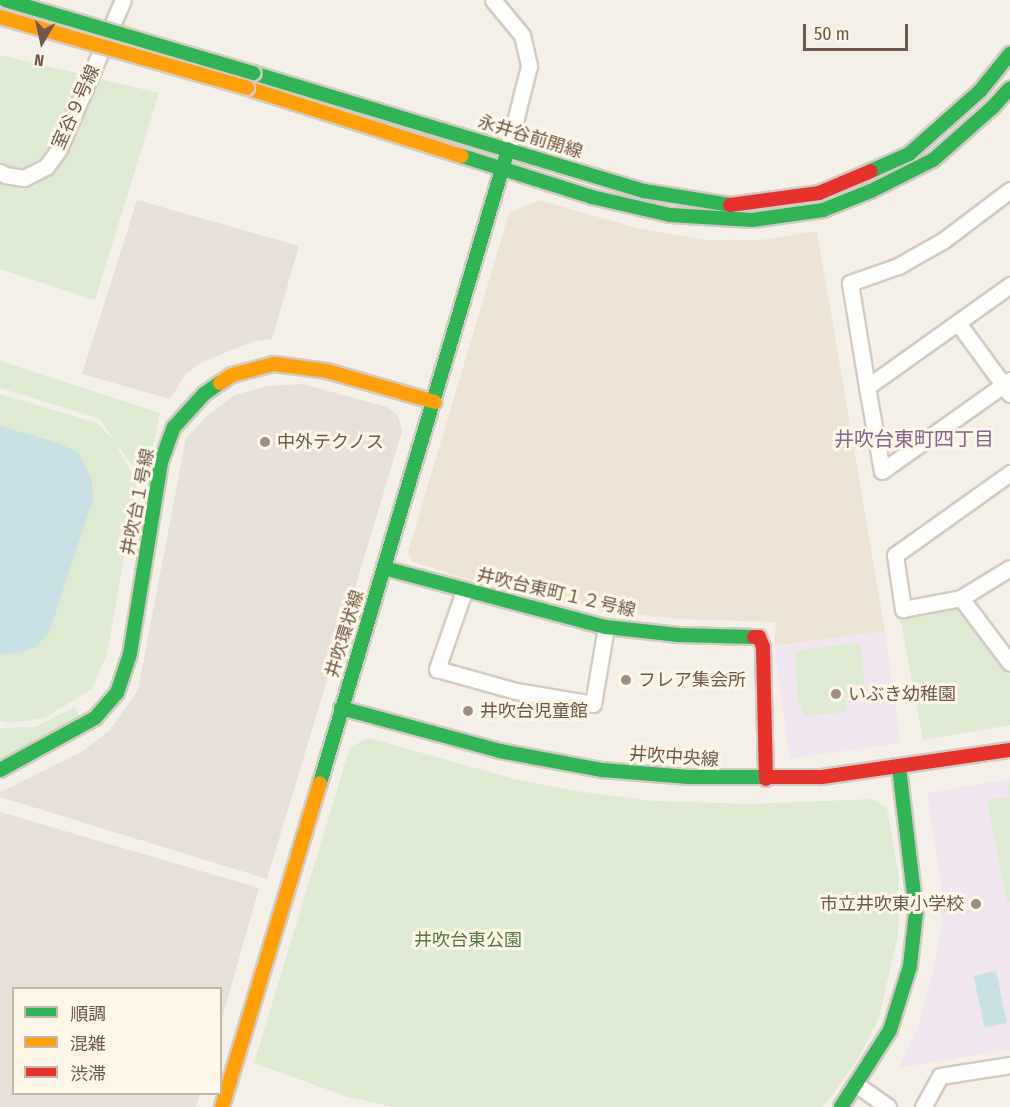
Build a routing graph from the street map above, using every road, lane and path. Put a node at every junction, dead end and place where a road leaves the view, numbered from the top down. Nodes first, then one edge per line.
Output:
1 (5, 0) edge
2 (123, 0) edge
3 (493, 0) edge
4 (0, 17) edge
5 (1010, 54) edge
6 (996, 72) junction
7 (1010, 83) edge
8 (1010, 88) edge
9 (508, 149) junction
10 (501, 170) junction
11 (0, 172) edge
12 (1010, 190) edge
13 (1010, 285) edge
14 (958, 323) junction
15 (1008, 386) edge
16 (867, 387) junction
17 (435, 402) junction
18 (1010, 473) edge
19 (384, 568) junction
20 (1010, 568) edge
21 (464, 591) junction
22 (961, 598) junction
23 (606, 627) junction
24 (1010, 663) edge
25 (341, 708) junction
26 (1010, 750) edge
27 (899, 768) junction
28 (0, 770) edge
29 (766, 779) junction
30 (1010, 1065) edge
31 (857, 1085) junction
32 (222, 1107) edge
33 (841, 1107) edge
34 (888, 1107) edge
35 (923, 1107) edge

1 - 9 street, 永井谷前開線, bridge
2 - 11 street, 室谷９号線
3 - 9 street
4 - 10 street, bridge
5 - 6 street, 永井谷前開線
6 - 7 street
6 - 9 street, 永井谷前開線
8 - 10 street
9 - 10 street, 井吹環状線
10 - 17 street, 井吹環状線
12 - 16 street
13 - 14 street
14 - 15 street
14 - 16 street
15 - 16 street
17 - 19 street, 井吹環状線
17 - 28 street, 井吹台１号線
18 - 22 street
19 - 21 street, 井吹台東町１２号線
19 - 25 street, 井吹環状線
20 - 22 street
21 - 23 street, 井吹台東町１２号線
21 - 23 street
22 - 24 street
23 - 29 street, 井吹台東町１２号線
25 - 29 street, 井吹中央線
25 - 32 street, 井吹環状線
26 - 27 street, 井吹中央線
27 - 29 street, 井吹中央線
27 - 31 street
30 - 35 street
31 - 33 street
31 - 34 street

